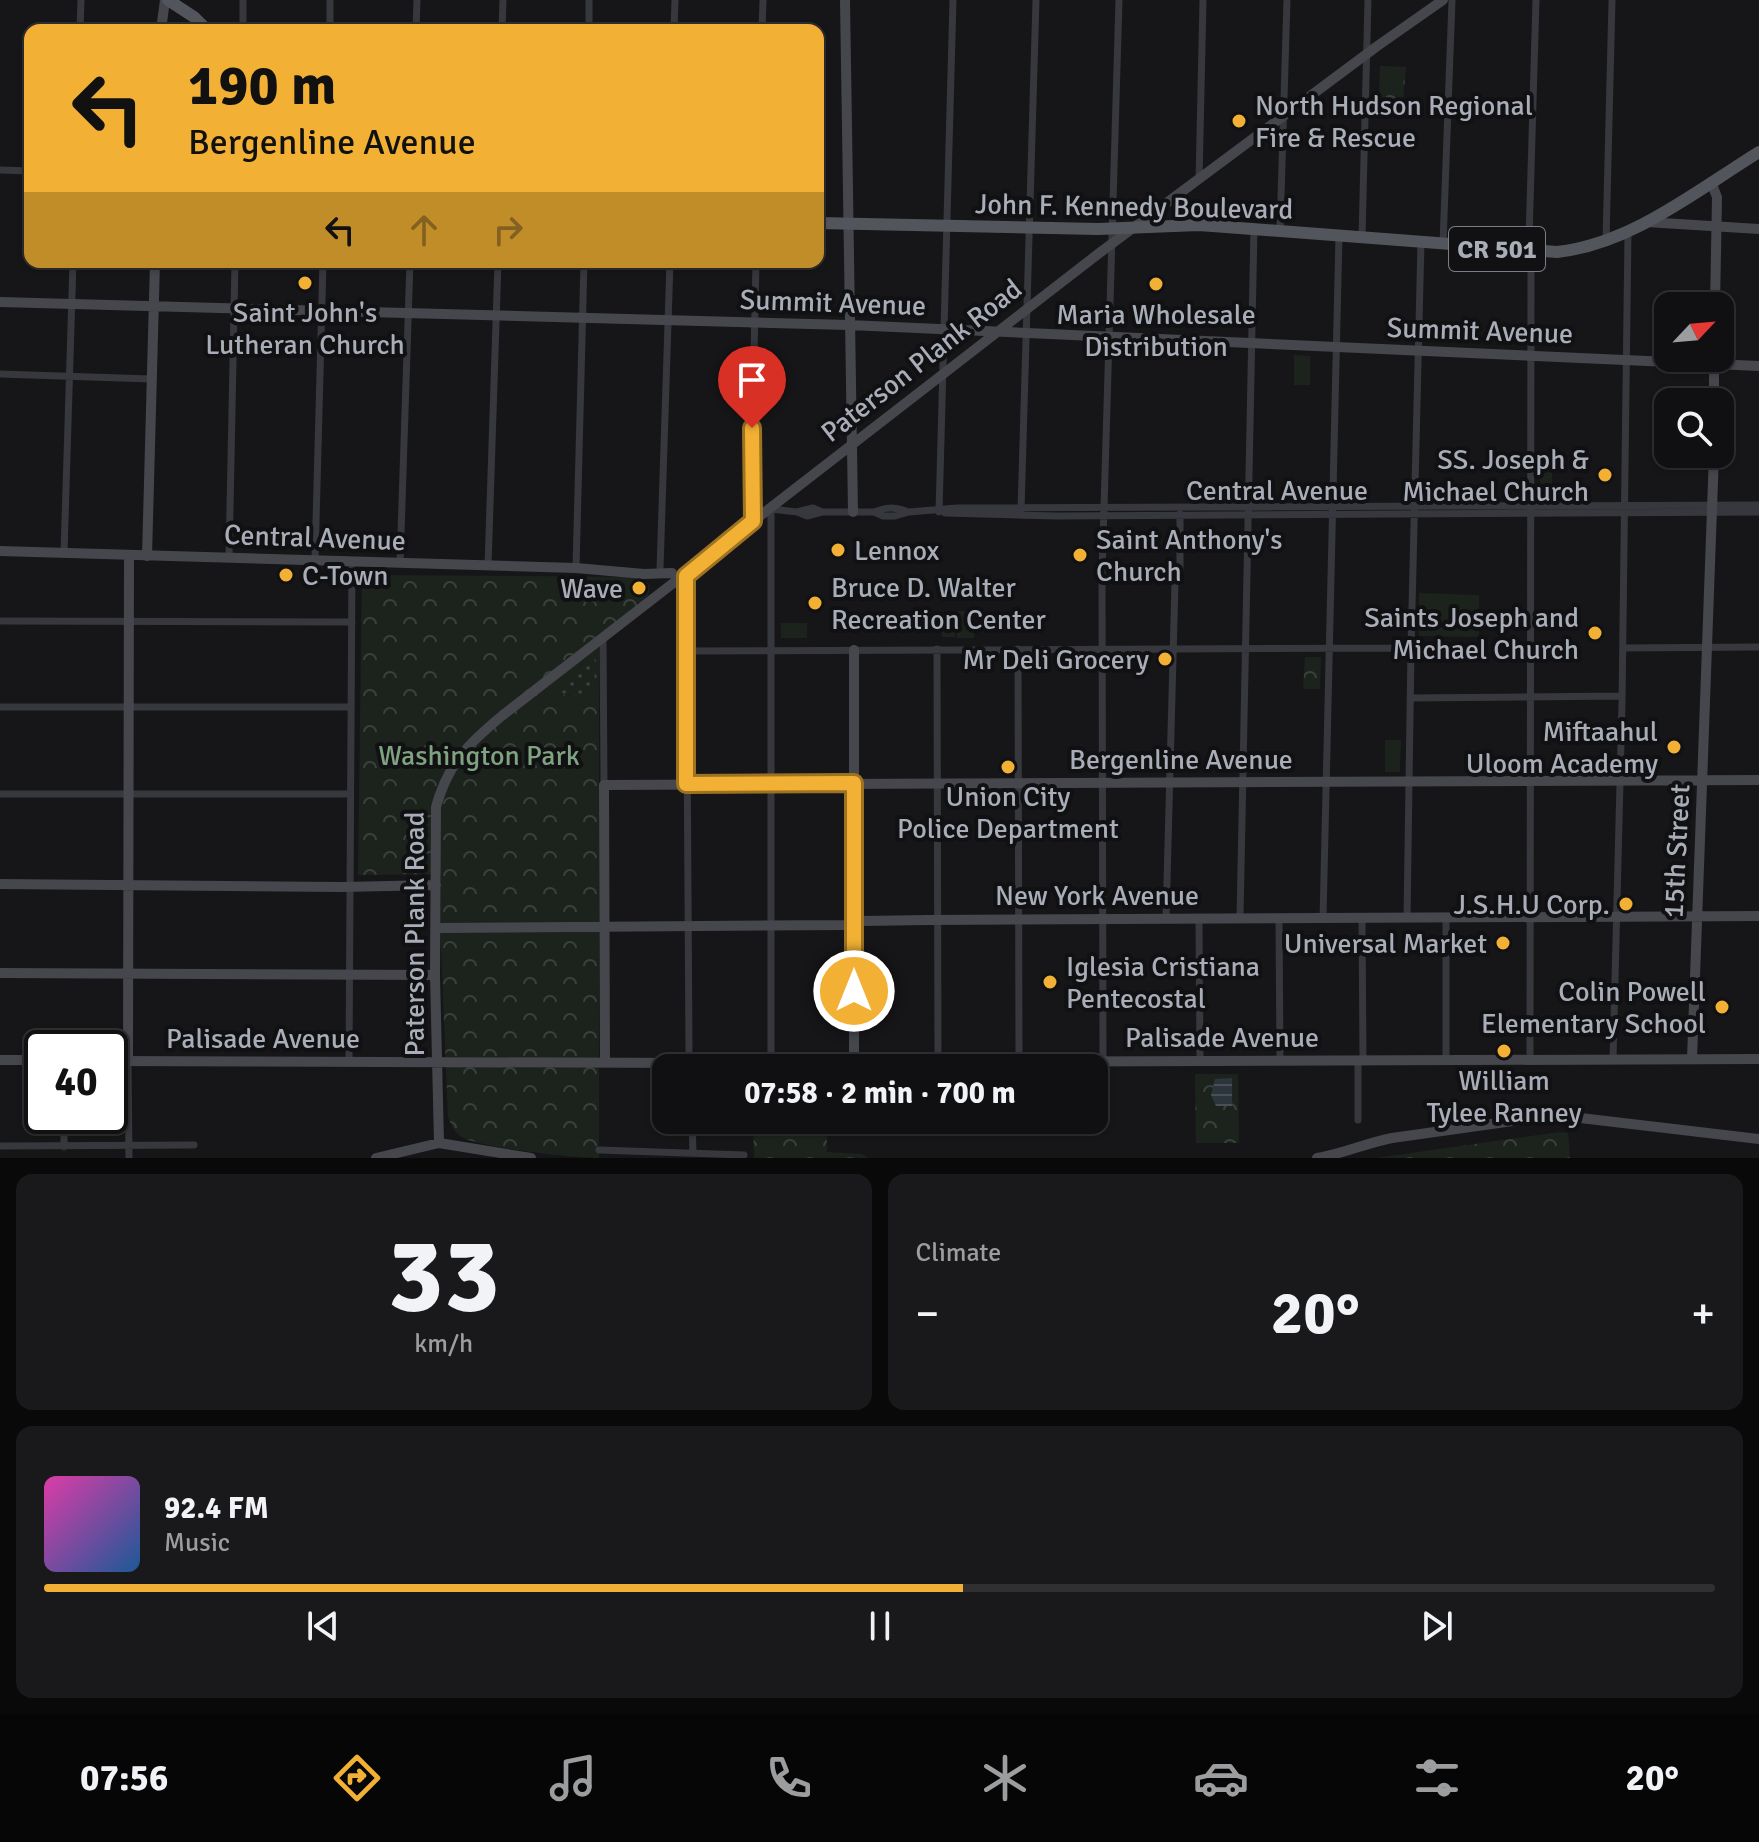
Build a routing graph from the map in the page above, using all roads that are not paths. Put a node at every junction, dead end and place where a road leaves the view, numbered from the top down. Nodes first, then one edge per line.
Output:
1 (81, 0) edge
2 (166, 0) edge
3 (243, 0) edge
4 (330, 0) edge
5 (417, 0) edge
6 (503, 0) edge
7 (589, 0) edge
8 (675, 0) edge
9 (763, 0) edge
10 (845, 0) edge
11 (953, 0) edge
12 (1036, 0) edge
13 (1119, 0) edge
14 (1203, 0) edge
15 (1287, 0) edge
16 (1368, 0) edge
17 (1443, 0) edge
18 (1452, 0) edge
19 (1536, 0) edge
20 (1612, 0) edge
21 (80, 24) edge
22 (162, 24) edge
23 (201, 24) edge
24 (243, 24) edge
25 (330, 24) edge
26 (416, 24) edge
27 (502, 24) edge
28 (589, 24) edge
29 (674, 24) edge
30 (762, 24) edge
31 (1367, 53) junction
32 (1284, 117) junction
33 (1759, 152) edge
34 (0, 170) edge
35 (24, 171) edge
36 (1199, 180) junction
37 (1711, 182) junction
38 (1644, 222) junction
39 (824, 223) edge
40 (848, 224) junction
41 (946, 227) junction
42 (1717, 227) junction
43 (1254, 228) junction
44 (1029, 229) junction
45 (1133, 229) junction
46 (1759, 229) edge
47 (1280, 230) junction
48 (1628, 232) junction
49 (1339, 235) junction
50 (1112, 236) junction
51 (1362, 237) junction
52 (1606, 241) junction
53 (1421, 242) junction
54 (1443, 244) junction
55 (1529, 252) junction
56 (73, 268) edge
57 (155, 268) edge
58 (235, 268) edge
59 (323, 268) edge
60 (410, 268) edge
61 (498, 268) edge
62 (584, 268) edge
63 (670, 268) edge
64 (756, 268) edge
65 (1715, 292) edge
66 (0, 302) edge
67 (72, 304) junction
68 (154, 305) junction
69 (234, 307) junction
70 (1027, 309) junction
71 (321, 311) junction
72 (408, 314) junction
73 (497, 316) junction
74 (583, 319) junction
75 (669, 321) junction
76 (754, 323) junction
77 (849, 325) junction
78 (943, 330) junction
79 (996, 332) junction
80 (1027, 333) junction
81 (1109, 338) junction
82 (1253, 344) junction
83 (1336, 347) junction
84 (1419, 351) junction
85 (1531, 356) junction
86 (1627, 360) junction
87 (1654, 360) edge
88 (1734, 363) edge
89 (1759, 366) edge
90 (0, 374) edge
91 (942, 375) junction
92 (70, 376) junction
93 (151, 379) junction
94 (851, 444) junction
95 (1713, 468) edge
96 (1759, 505) edge
97 (771, 509) junction
98 (1712, 509) junction
99 (1249, 510) junction
100 (1415, 510) junction
101 (1531, 510) junction
102 (1624, 510) junction
103 (1104, 511) junction
104 (1180, 511) junction
105 (1332, 511) junction
106 (853, 512) junction
107 (939, 512) junction
108 (1021, 512) junction
109 (1759, 512) edge
110 (753, 521) junction
111 (0, 551) edge
112 (64, 553) junction
113 (129, 555) junction
114 (147, 556) junction
115 (229, 558) junction
116 (315, 560) junction
117 (352, 561) junction
118 (400, 563) junction
119 (488, 566) junction
120 (576, 568) junction
121 (660, 569) junction
122 (629, 571) junction
123 (672, 573) junction
124 (644, 574) junction
125 (686, 576) junction
126 (656, 598) junction
127 (0, 621) edge
128 (128, 622) junction
129 (352, 622) junction
130 (603, 637) junction
131 (1759, 647) edge
132 (1246, 648) junction
133 (1329, 648) junction
134 (1411, 648) junction
135 (1623, 648) junction
136 (1709, 648) junction
137 (937, 649) junction
138 (1018, 649) junction
139 (1103, 649) junction
140 (1173, 649) junction
141 (854, 650) junction
142 (687, 651) junction
143 (770, 651) junction
144 (1622, 696) junction
145 (1410, 698) junction
146 (1529, 698) junction
147 (0, 707) edge
148 (128, 707) junction
149 (351, 707) junction
150 (1531, 780) junction
151 (1620, 780) junction
152 (1759, 780) edge
153 (1409, 781) junction
154 (1704, 781) junction
155 (1168, 782) junction
156 (1243, 782) junction
157 (1326, 782) junction
158 (772, 783) junction
159 (854, 783) junction
160 (937, 783) junction
161 (1103, 783) junction
162 (686, 784) junction
163 (1020, 784) junction
164 (604, 785) junction
165 (0, 794) edge
166 (128, 794) junction
167 (350, 794) junction
168 (0, 884) edge
169 (436, 885) junction
170 (129, 886) junction
171 (349, 887) junction
172 (1759, 916) edge
173 (1529, 917) junction
174 (1616, 917) junction
175 (1697, 917) junction
176 (1240, 918) junction
177 (1362, 918) junction
178 (1407, 918) junction
179 (1446, 918) junction
180 (1103, 919) junction
181 (1166, 919) junction
182 (1199, 919) junction
183 (1279, 919) junction
184 (1323, 919) junction
185 (936, 920) junction
186 (1018, 920) junction
187 (853, 923) junction
188 (687, 925) junction
189 (770, 925) junction
190 (604, 927) junction
191 (436, 928) junction
192 (0, 973) edge
193 (128, 974) junction
194 (435, 975) junction
195 (349, 976) junction
196 (128, 1030) edge
197 (689, 1054) edge
198 (771, 1054) edge
199 (854, 1054) edge
200 (938, 1054) edge
201 (1019, 1054) edge
202 (1103, 1054) edge
203 (1530, 1059) junction
204 (1613, 1059) junction
205 (1692, 1059) junction
206 (1759, 1059) edge
207 (0, 1060) edge
208 (24, 1060) edge
209 (1200, 1060) junction
210 (1280, 1060) junction
211 (1360, 1060) junction
212 (1446, 1060) junction
213 (128, 1061) joint
214 (349, 1062) junction
215 (438, 1062) junction
216 (1108, 1062) edge
217 (605, 1063) junction
218 (652, 1064) edge
219 (1358, 1120) dead end
220 (64, 1134) edge
221 (692, 1134) edge
222 (1759, 1139) edge
223 (439, 1143) junction
224 (194, 1145) dead end
225 (0, 1146) edge
226 (129, 1146) junction
227 (64, 1147) junction
228 (599, 1150) dead end
229 (693, 1153) junction
230 (744, 1155) dead end
231 (129, 1158) edge
232 (376, 1158) edge
233 (531, 1158) edge
234 (1317, 1158) edge

1 - 21 street
2 - 22 street
2 - 23 main road
3 - 24 street
4 - 25 street
5 - 26 street
6 - 27 street
7 - 28 street
8 - 29 street
9 - 30 street
10 - 40 street
11 - 41 street
12 - 44 street
13 - 50 street
14 - 36 street
15 - 32 street
16 - 31 street
17 - 31 street
18 - 54 street
19 - 55 street
20 - 52 street
31 - 32 street
31 - 51 street
32 - 36 street
32 - 47 street
33 - 37 main road, John F. Kennedy Boulevard / CR 501
34 - 35 street
36 - 45 street
37 - 38 main road, John F. Kennedy Boulevard / CR 501
37 - 42 street
38 - 42 street
38 - 48 main road, John F. Kennedy Boulevard / CR 501
39 - 40 main road, John F. Kennedy Boulevard / CR 501
40 - 41 main road, John F. Kennedy Boulevard / CR 501
40 - 77 street
41 - 44 main road, John F. Kennedy Boulevard / CR 501
41 - 78 street
42 - 46 street
42 - 65 street
43 - 45 main road, John F. Kennedy Boulevard / CR 501
43 - 47 main road, John F. Kennedy Boulevard / CR 501
43 - 82 street
44 - 50 main road, John F. Kennedy Boulevard / CR 501
44 - 70 street
45 - 50 main road, John F. Kennedy Boulevard / CR 501
47 - 49 main road, John F. Kennedy Boulevard / CR 501
48 - 52 main road, John F. Kennedy Boulevard / CR 501
48 - 86 street
49 - 51 main road, John F. Kennedy Boulevard / CR 501
49 - 83 street
50 - 70 street, Paterson Plank Road
50 - 81 street
51 - 53 main road, John F. Kennedy Boulevard / CR 501
52 - 55 main road, John F. Kennedy Boulevard / CR 501
53 - 54 main road, John F. Kennedy Boulevard / CR 501
53 - 84 street
54 - 55 main road, John F. Kennedy Boulevard / CR 501
55 - 85 street
56 - 67 street
57 - 68 street
58 - 69 street
59 - 71 street
60 - 72 street
61 - 73 street
62 - 74 street
63 - 75 street
64 - 76 street
66 - 67 street, Summit Avenue
67 - 68 street, Summit Avenue
67 - 92 street
68 - 69 street, Summit Avenue
68 - 93 street
69 - 71 street, Summit Avenue
69 - 115 street
70 - 79 street, Paterson Plank Road
70 - 80 street
71 - 72 street, Summit Avenue
71 - 116 street
72 - 73 street, Summit Avenue
72 - 118 street
73 - 74 street, Summit Avenue
73 - 119 street
74 - 75 street, Summit Avenue
74 - 120 street
75 - 76 street, Summit Avenue
75 - 121 street
76 - 77 street, Summit Avenue
76 - 110 street
77 - 78 street, Summit Avenue
77 - 94 street
78 - 79 street, Summit Avenue
78 - 91 street
79 - 80 street, Summit Avenue
79 - 91 street, Paterson Plank Road
80 - 81 street, Summit Avenue
80 - 108 street
81 - 82 street, Summit Avenue
81 - 103 street
82 - 83 street, Summit Avenue
82 - 99 street
83 - 84 street, Summit Avenue
83 - 105 street
84 - 85 street, Summit Avenue
84 - 100 street
85 - 86 street, Summit Avenue
85 - 101 street
86 - 87 street, Summit Avenue
86 - 102 street
88 - 89 street, Summit Avenue
90 - 92 street
91 - 94 street, Paterson Plank Road
91 - 107 street
92 - 93 street
92 - 112 street
93 - 114 street
94 - 97 street, Paterson Plank Road
94 - 106 street
95 - 98 street, 15th Street
96 - 98 street, Central Avenue
97 - 106 street, Central Avenue
97 - 110 street, Paterson Plank Road
97 - 143 street
98 - 102 street, Central Avenue
98 - 109 street, Central Avenue
98 - 136 street, 15th Street
99 - 104 street, Central Avenue
99 - 105 street, Central Avenue
99 - 132 street
100 - 101 street, Central Avenue
100 - 105 street, Central Avenue
100 - 134 street
101 - 102 street, Central Avenue
101 - 146 street
102 - 135 street
103 - 104 street, Central Avenue
103 - 108 street, Central Avenue
103 - 139 street
104 - 140 street
105 - 133 street
106 - 107 street, Central Avenue
107 - 108 street, Central Avenue
110 - 125 street, Paterson Plank Road
111 - 112 street, Central Avenue
112 - 113 street, Central Avenue
113 - 114 street, Central Avenue
113 - 128 street
114 - 115 street, Central Avenue
115 - 116 street, Central Avenue
116 - 117 street, Central Avenue
117 - 118 street, Central Avenue
117 - 129 street
118 - 119 street, Central Avenue
119 - 120 street, Central Avenue
120 - 122 street, Central Avenue
121 - 122 street, Central Avenue
121 - 123 street, Central Avenue
122 - 124 street, Central Avenue
123 - 124 street, Central Avenue
123 - 125 street, Central Avenue
124 - 126 street
125 - 126 street, Paterson Plank Road
125 - 142 street
126 - 130 street, Paterson Plank Road
127 - 128 street
128 - 129 street
128 - 148 street
129 - 149 street
130 - 164 street
130 - 169 street, Paterson Plank Road
131 - 136 street
132 - 133 street
132 - 140 street
132 - 156 street
133 - 134 street
133 - 157 street
134 - 145 street
135 - 136 street
135 - 144 street
136 - 154 street, 15th Street
137 - 138 street
137 - 141 street
137 - 160 street
138 - 139 street
138 - 163 street
139 - 140 street
139 - 161 street
140 - 155 street
141 - 143 street
141 - 159 street
142 - 143 street
142 - 162 street
143 - 158 street
144 - 146 street
144 - 151 street
145 - 146 street
145 - 153 street
146 - 150 street
147 - 148 street
148 - 149 street
148 - 166 street
149 - 167 street
150 - 151 street, Bergenline Avenue
150 - 153 street, Bergenline Avenue
150 - 173 street
151 - 154 street, Bergenline Avenue
151 - 174 street
152 - 154 street, Bergenline Avenue
153 - 157 street, Bergenline Avenue
153 - 178 street
154 - 175 street, 15th Street
155 - 156 street, Bergenline Avenue
155 - 161 street, Bergenline Avenue
155 - 181 street
156 - 157 street, Bergenline Avenue
156 - 176 street
157 - 184 street
158 - 159 street, Bergenline Avenue
158 - 162 street, Bergenline Avenue
158 - 189 street
159 - 160 street, Bergenline Avenue
159 - 187 street
160 - 163 street, Bergenline Avenue
160 - 185 street
161 - 163 street, Bergenline Avenue
161 - 180 street
162 - 164 street, Bergenline Avenue
162 - 188 street
163 - 186 street
164 - 190 street
165 - 166 street
166 - 167 street
166 - 170 street
167 - 171 street
168 - 170 street
169 - 171 street
169 - 191 street, Paterson Plank Road
170 - 171 street
170 - 193 street
171 - 195 street
172 - 175 street, New York Avenue
173 - 174 street, New York Avenue
173 - 179 street, New York Avenue
173 - 203 street
174 - 175 street, New York Avenue
174 - 204 street
175 - 205 street, 15th Street
176 - 182 street, New York Avenue
176 - 183 street, New York Avenue
177 - 178 street, New York Avenue
177 - 184 street, New York Avenue
177 - 211 street
178 - 179 street, New York Avenue
179 - 212 street
180 - 181 street, New York Avenue
180 - 186 street, New York Avenue
180 - 202 street
181 - 182 street, New York Avenue
182 - 209 street
183 - 184 street, New York Avenue
183 - 210 street
185 - 186 street, New York Avenue
185 - 187 street, New York Avenue
185 - 200 street
186 - 201 street
187 - 189 street, New York Avenue
187 - 199 street
188 - 189 street, New York Avenue
188 - 190 street, New York Avenue
188 - 197 street
189 - 198 street
190 - 191 street, New York Avenue
190 - 217 street
191 - 194 street, Paterson Plank Road
192 - 193 street
193 - 195 street
193 - 196 street
194 - 195 street
194 - 215 street, Paterson Plank Road
195 - 214 street
203 - 204 street, Palisade Avenue
203 - 212 street, Palisade Avenue
204 - 205 street, Palisade Avenue
205 - 206 street, Palisade Avenue
207 - 208 street
209 - 210 street, Palisade Avenue
209 - 216 street, Palisade Avenue
210 - 211 street, Palisade Avenue
211 - 212 street, Palisade Avenue
211 - 219 street
213 - 214 street, Palisade Avenue
213 - 226 street
214 - 215 street, Palisade Avenue
215 - 217 street, Palisade Avenue
215 - 223 street, Paterson Plank Road
217 - 218 street, Palisade Avenue
220 - 227 street
221 - 229 street
222 - 234 street
223 - 232 street
223 - 233 street
224 - 226 street
225 - 227 street
226 - 227 street
226 - 231 street
228 - 229 street
229 - 230 street

